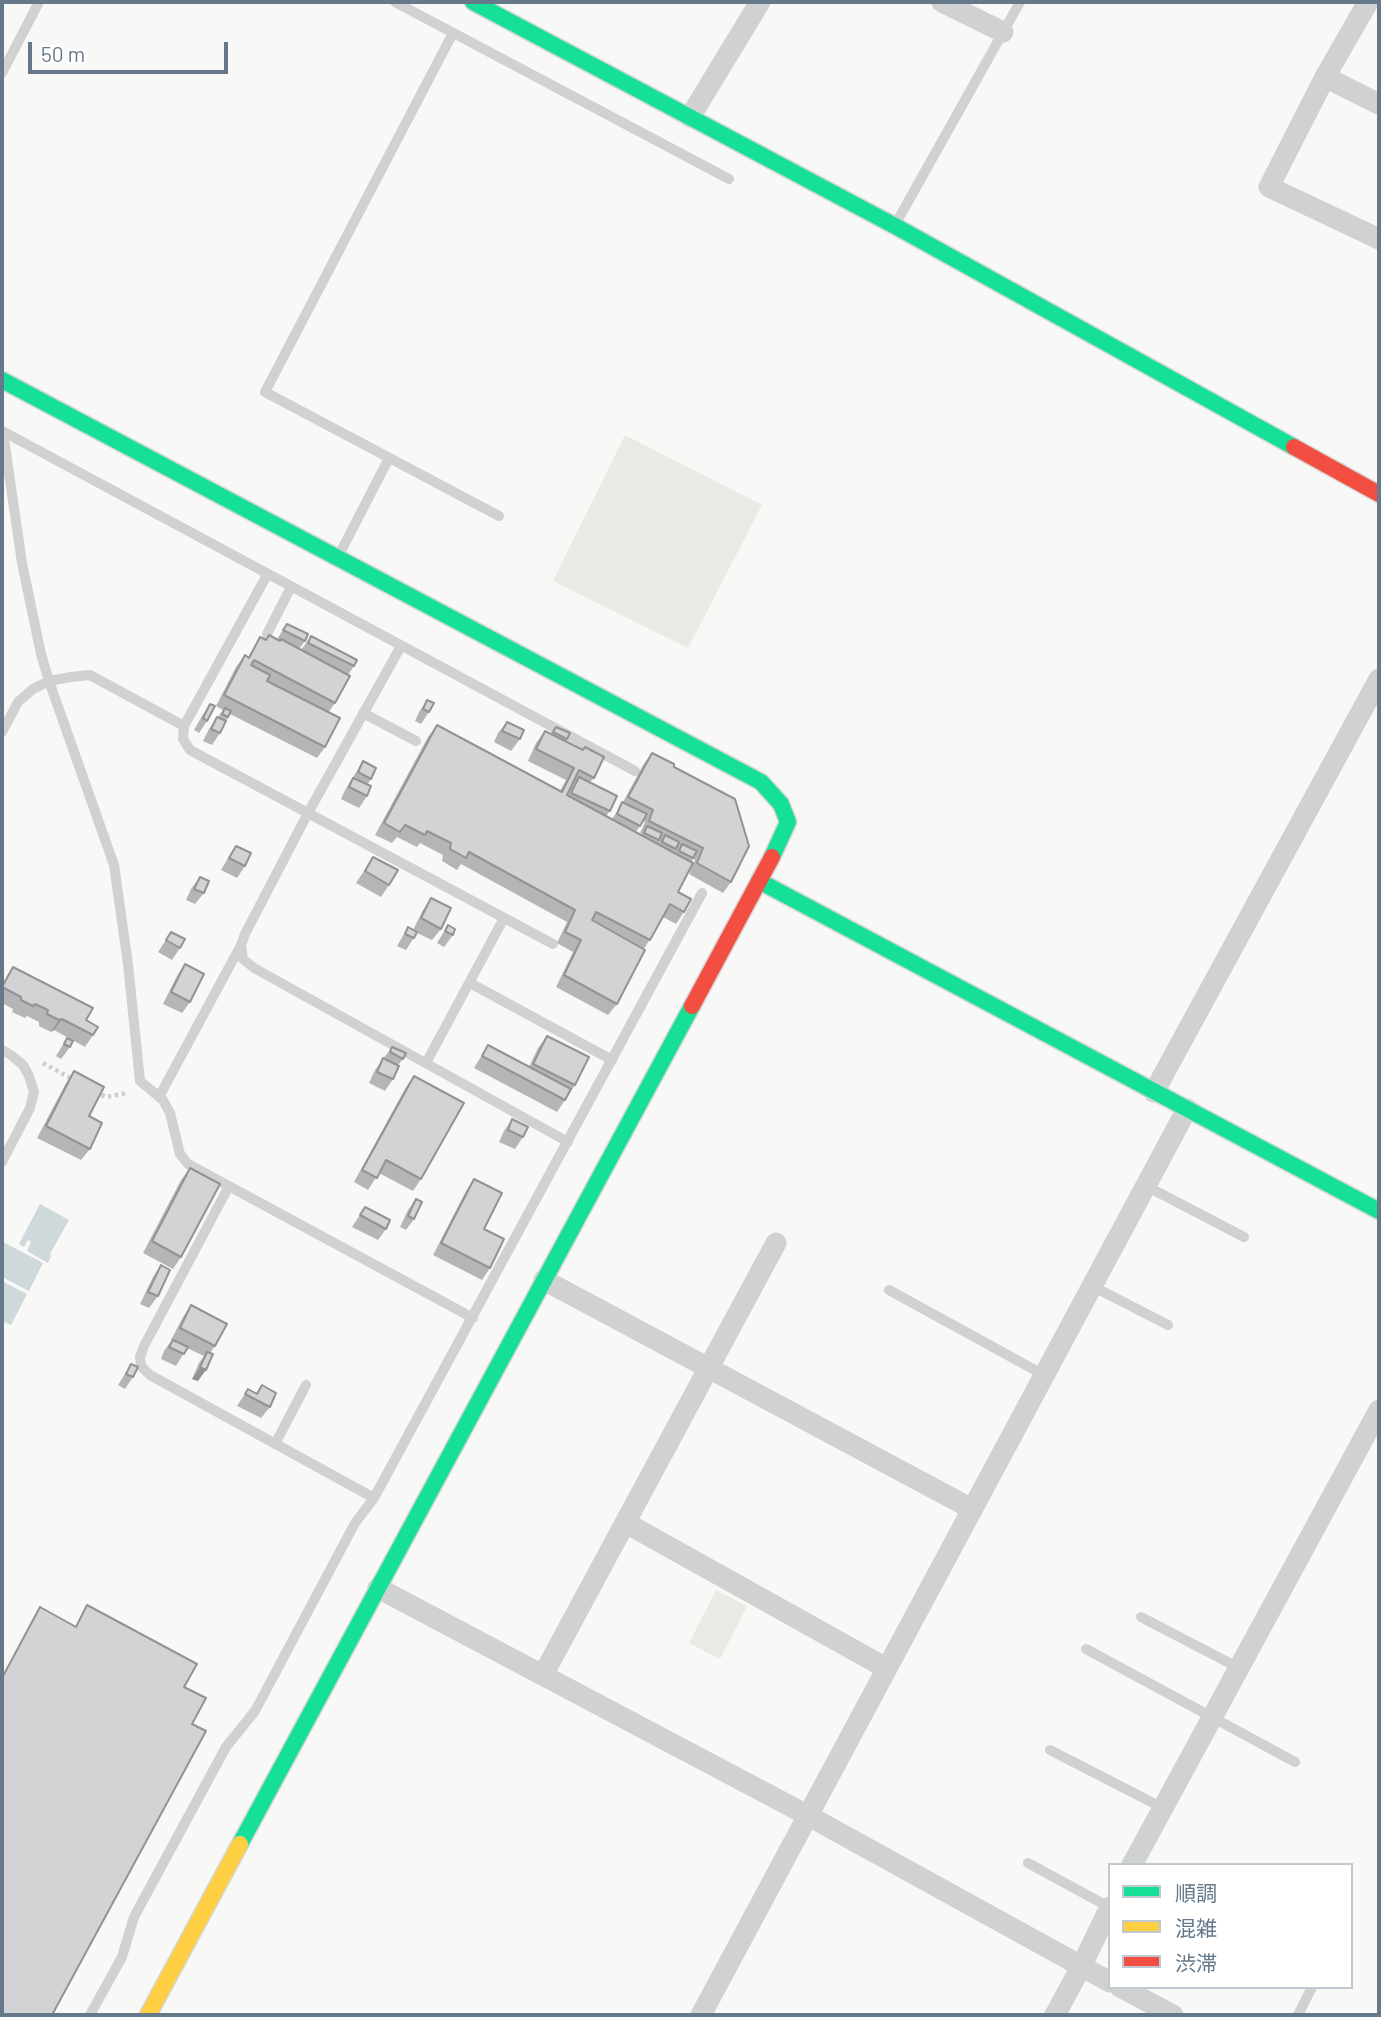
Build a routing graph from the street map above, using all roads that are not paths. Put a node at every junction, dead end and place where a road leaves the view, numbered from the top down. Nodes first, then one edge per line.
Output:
1 (39, 2) edge
2 (395, 2) edge
3 (473, 2) edge
4 (760, 2) edge
5 (942, 2) edge
6 (1020, 2) edge
7 (1368, 2) edge
8 (1003, 32) junction
9 (453, 33) junction
10 (2, 73) edge
11 (1325, 77) junction
12 (1379, 104) edge
13 (690, 117) junction
14 (729, 179) dead end
15 (895, 226) junction
16 (1379, 239) edge
17 (2, 380) edge
18 (2, 431) edge
19 (389, 458) junction
20 (1379, 494) edge
21 (499, 516) dead end
22 (338, 557) junction
23 (267, 575) junction
24 (291, 587) junction
25 (267, 634) edge
26 (401, 646) junction
27 (1379, 679) edge
28 (49, 681) junction
29 (363, 713) junction
30 (184, 726) junction
31 (2, 732) edge
32 (416, 741) dead end
33 (635, 771) dead end
34 (308, 813) junction
35 (759, 881) junction
36 (702, 893) dead end
37 (504, 918) junction
38 (241, 944) junction
39 (553, 944) dead end
40 (470, 983) junction
41 (2, 1050) edge
42 (612, 1060) junction
43 (426, 1063) junction
44 (1154, 1092) junction
45 (159, 1097) junction
46 (1187, 1109) junction
47 (568, 1142) junction
48 (2, 1162) edge
49 (229, 1186) junction
50 (1146, 1186) junction
51 (1379, 1211) edge
52 (1244, 1237) dead end
53 (776, 1243) dead end
54 (544, 1280) junction
55 (1092, 1286) junction
56 (889, 1290) dead end
57 (473, 1318) junction
58 (1168, 1325) dead end
59 (709, 1368) junction
60 (1044, 1375) junction
61 (306, 1385) dead end
62 (1379, 1409) edge
63 (275, 1444) junction
64 (374, 1498) junction
65 (972, 1509) junction
66 (626, 1523) junction
67 (378, 1588) junction
68 (1141, 1617) dead end
69 (1086, 1649) dead end
70 (886, 1668) junction
71 (1239, 1668) junction
72 (543, 1675) junction
73 (1213, 1717) junction
74 (1050, 1750) dead end
75 (1295, 1762) dead end
76 (1163, 1808) junction
77 (807, 1815) junction
78 (1028, 1863) dead end
79 (1133, 1863) edge
80 (1108, 1906) edge
81 (1108, 1911) edge
82 (1081, 1967) junction
83 (1108, 1981) edge
84 (1124, 1989) edge
85 (1311, 1989) edge
86 (90, 2015) edge
87 (148, 2015) edge
88 (701, 2015) edge
89 (1055, 2015) edge
90 (1172, 2015) edge
91 (1298, 2015) edge

1 - 10 lane
2 - 9 lane
3 - 13 street
4 - 13 street
5 - 8 street
6 - 8 lane
7 - 11 street
8 - 15 lane
9 - 14 lane
9 - 19 lane
11 - 12 street
11 - 16 street
13 - 15 street
15 - 20 street
17 - 22 street
18 - 23 lane
18 - 28 lane
19 - 21 lane
19 - 22 lane
22 - 35 street
23 - 24 lane
23 - 30 lane
24 - 25 lane
24 - 26 lane
26 - 29 lane
26 - 33 lane
27 - 44 street
28 - 30 lane
28 - 31 lane
28 - 45 lane
29 - 32 lane
29 - 34 lane
30 - 34 lane
34 - 37 lane
34 - 38 lane
35 - 44 street
35 - 54 street
36 - 42 lane
37 - 39 lane
37 - 40 lane
38 - 43 lane
38 - 45 lane
40 - 42 lane
40 - 43 lane
41 - 48 lane
42 - 47 lane
43 - 47 lane
44 - 46 street
45 - 49 lane
46 - 50 street
46 - 51 street
47 - 57 lane
49 - 57 lane
49 - 63 lane
50 - 52 lane
50 - 55 street
53 - 59 street
54 - 59 street
54 - 67 street
55 - 58 lane
55 - 60 street
56 - 60 lane
57 - 64 lane
59 - 65 street
59 - 66 street
60 - 65 street
61 - 63 lane
62 - 71 street
63 - 64 lane
64 - 86 lane
65 - 70 street
66 - 70 street
66 - 72 street
67 - 72 street
67 - 87 street
68 - 71 lane
69 - 73 lane
70 - 77 street
71 - 73 street
72 - 77 street
73 - 75 lane
73 - 76 street
74 - 76 lane
76 - 79 street
77 - 82 street
77 - 88 street
78 - 80 lane
81 - 82 street
82 - 83 street
82 - 89 street
84 - 90 street
85 - 91 lane

